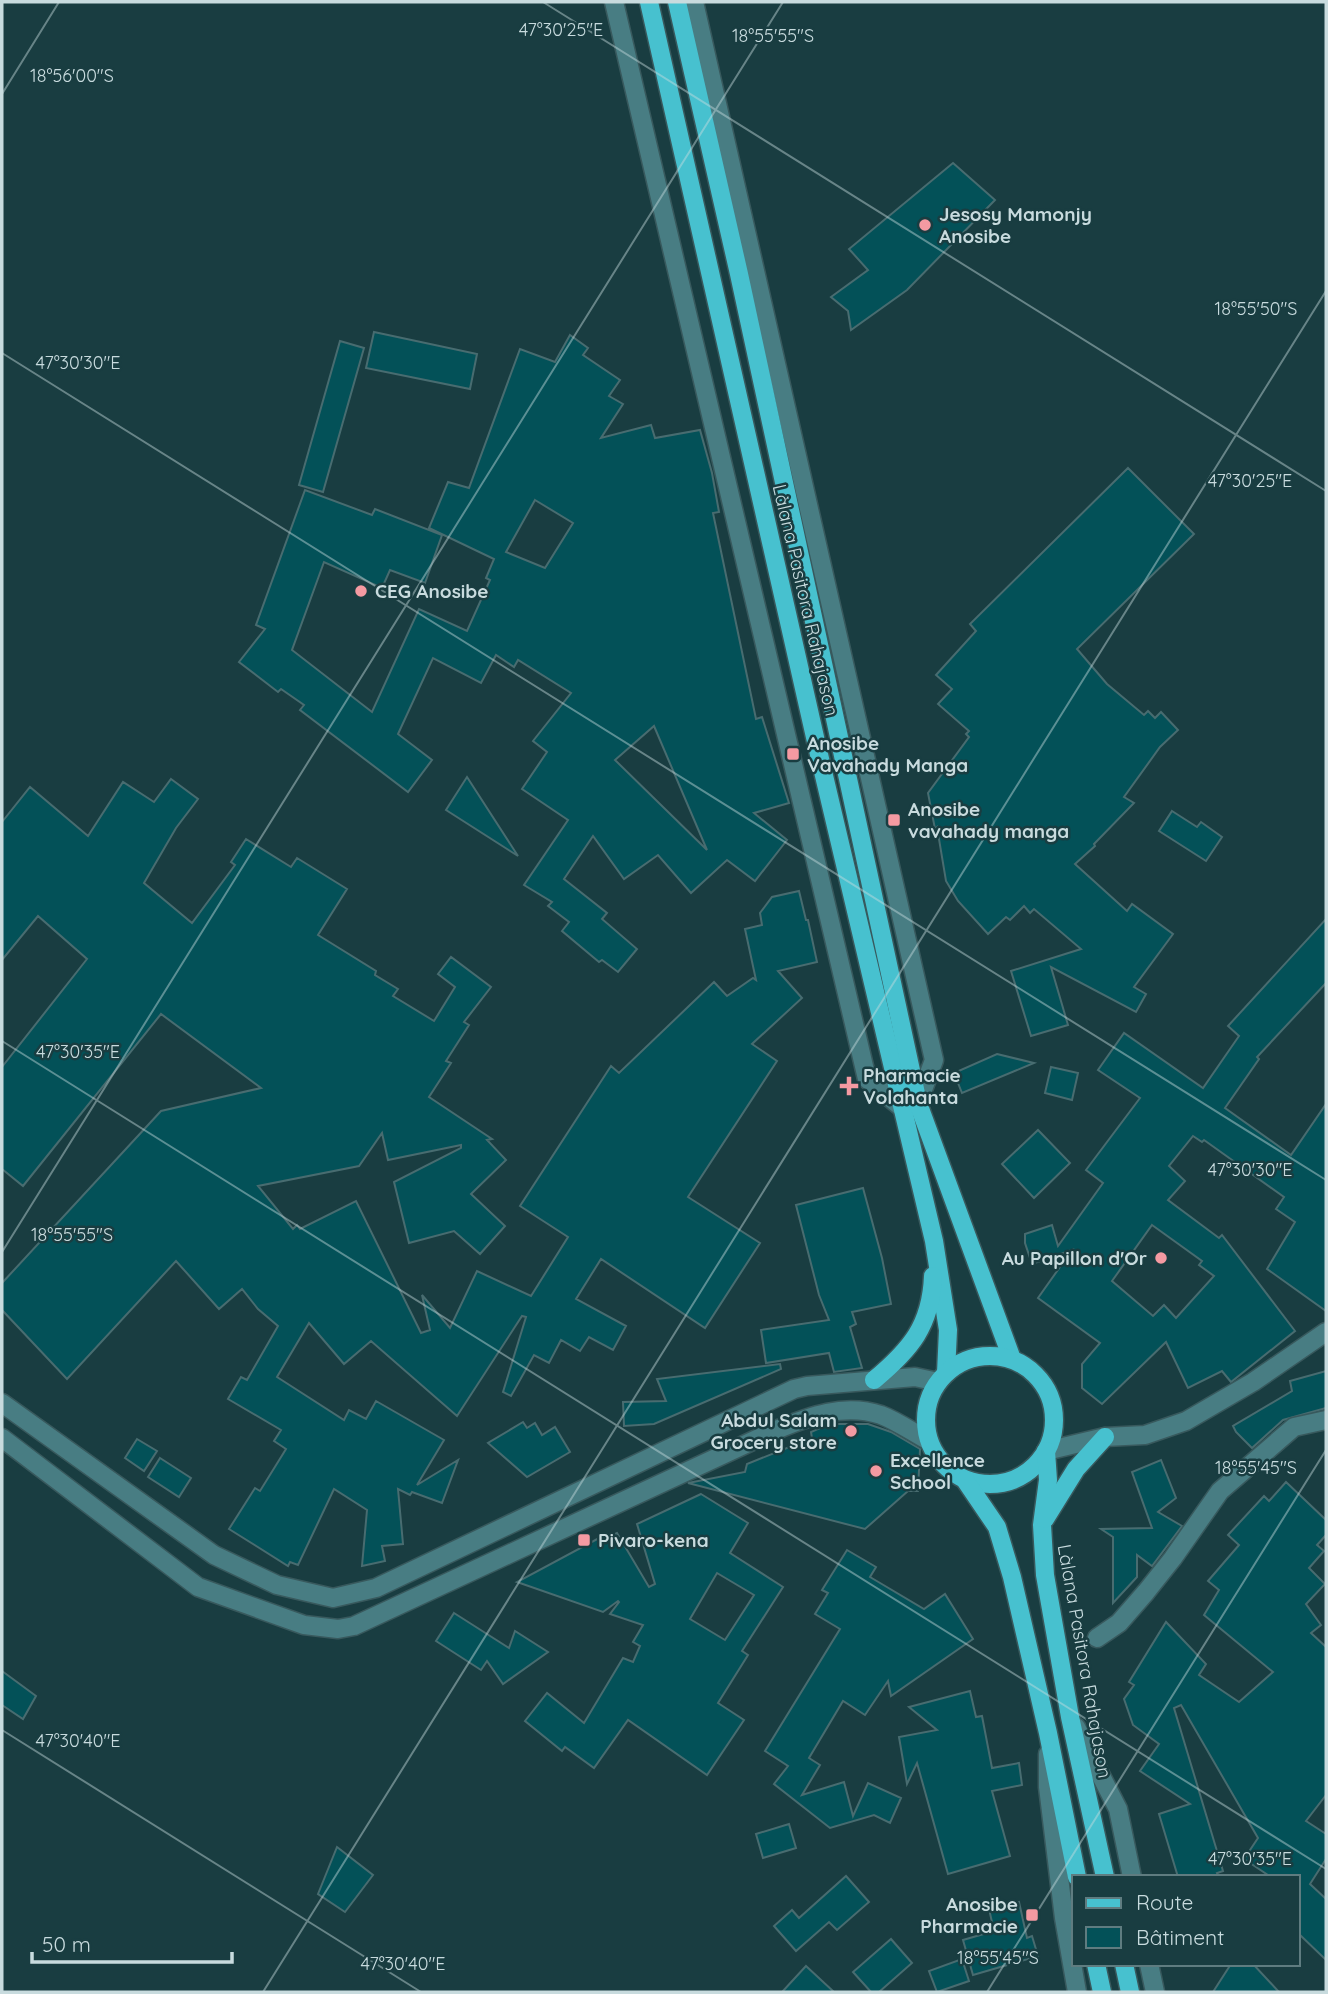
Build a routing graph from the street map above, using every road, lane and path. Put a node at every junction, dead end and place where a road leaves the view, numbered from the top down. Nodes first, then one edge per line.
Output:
1 (614, 2) edge
2 (649, 2) edge
3 (677, 2) edge
4 (694, 2) edge
5 (909, 1104) junction
6 (934, 1241) junction
7 (1326, 1332) edge
8 (1012, 1359) junction
9 (942, 1378) junction
10 (874, 1380) junction
11 (2, 1403) edge
12 (1326, 1420) edge
13 (1105, 1437) junction
14 (2, 1438) edge
15 (929, 1441) junction
16 (1046, 1451) junction
17 (965, 1480) junction
18 (1042, 1525) junction
19 (1097, 1638) dead end
20 (1070, 1717) junction
21 (1048, 1733) junction
22 (1077, 1875) edge
23 (1105, 1875) edge
24 (1132, 1875) edge
25 (1072, 1964) edge
26 (1072, 1966) edge
27 (1096, 1966) edge
28 (1124, 1966) edge
29 (1149, 1966) edge
30 (1077, 1992) edge
31 (1102, 1992) edge
32 (1130, 1992) edge
33 (1155, 1992) edge

1 - 5 street
2 - 5 main road, Làlana Pasitora Rahajason
3 - 5 main road, Làlana Pasitora Rahajason
4 - 5 street
5 - 6 main road, Làlana Pasitora Rahajason
5 - 8 main road, Làlana Pasitora Rahajason
6 - 9 main road, Làlana Pasitora Rahajason
6 - 10 main road
7 - 13 street
8 - 9 main road
8 - 16 main road
9 - 10 street
9 - 15 main road
10 - 11 street
12 - 19 street
13 - 16 street
13 - 18 main road
14 - 15 street
15 - 17 main road
16 - 17 main road
16 - 18 main road, Làlana Pasitora Rahajason
17 - 21 main road
18 - 20 main road, Làlana Pasitora Rahajason
20 - 23 main road, Làlana Pasitora Rahajason
20 - 24 street
21 - 22 main road
21 - 25 street
26 - 30 street
27 - 31 main road
28 - 32 main road
29 - 33 street

